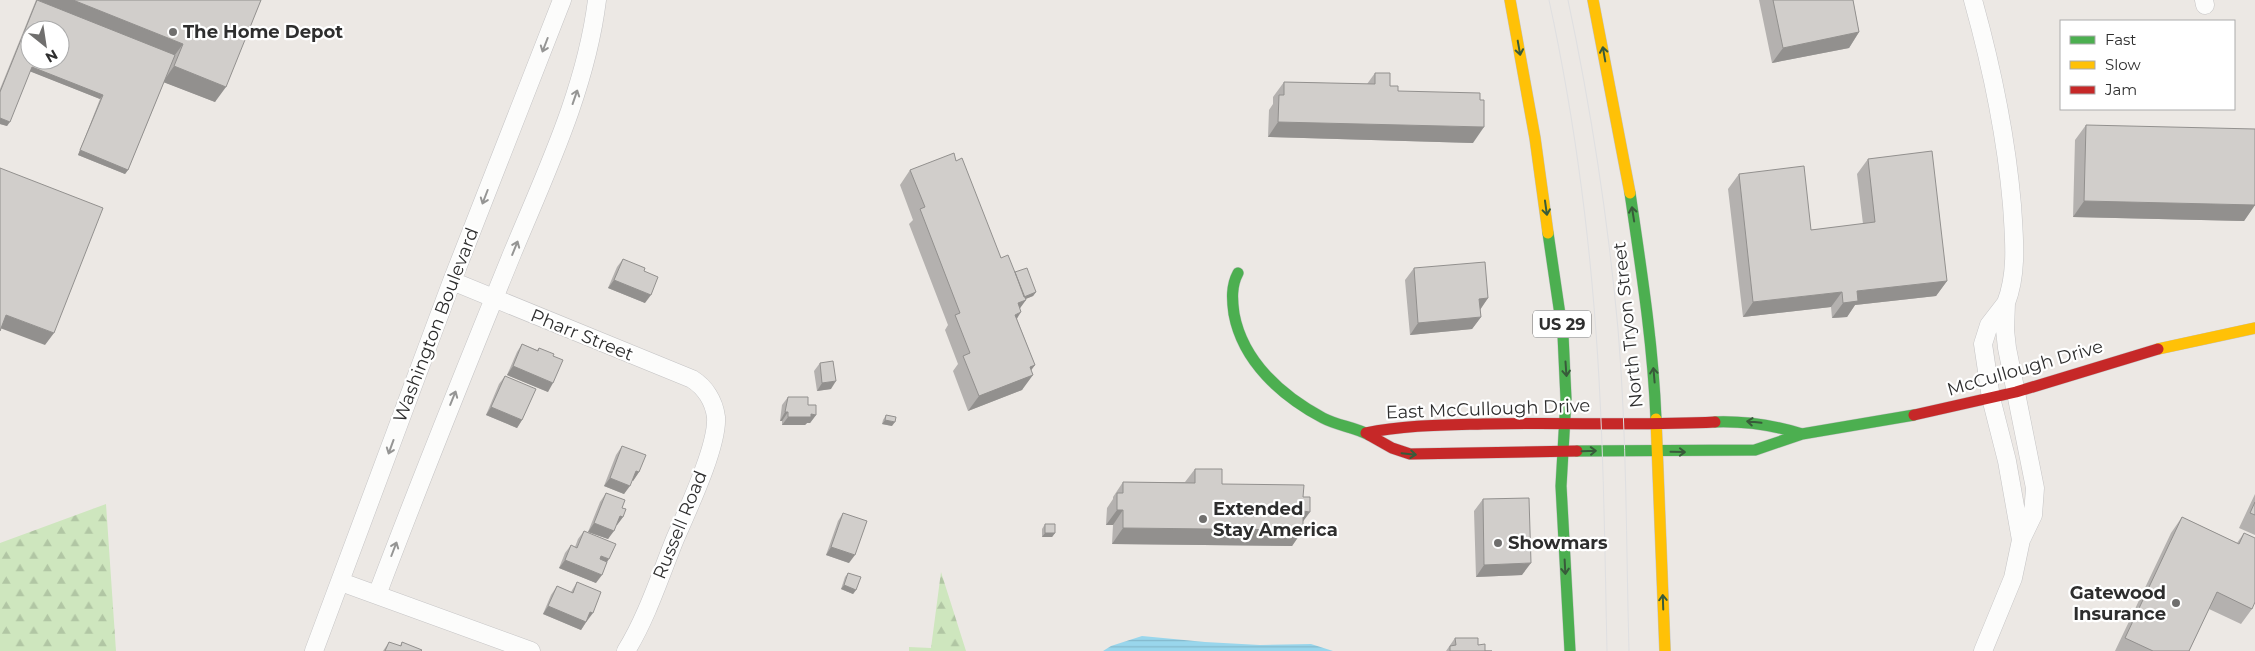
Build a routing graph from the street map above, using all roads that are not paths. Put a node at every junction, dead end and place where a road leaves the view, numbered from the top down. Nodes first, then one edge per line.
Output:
1 (562, 0) edge
2 (597, 0) edge
3 (1510, 0) edge
4 (1593, 0) edge
5 (1973, 0) edge
6 (1238, 273) dead end
7 (452, 281) junction
8 (494, 299) junction
9 (2006, 303) junction
10 (2255, 328) edge
11 (2016, 392) junction
12 (708, 395) joint
13 (1991, 398) junction
14 (1565, 422) junction
15 (1612, 423) joint
16 (1656, 424) junction
17 (1366, 433) junction
18 (1802, 434) junction
19 (1612, 450) joint
20 (1657, 451) junction
21 (1563, 452) junction
22 (2021, 540) junction
23 (341, 582) junction
24 (376, 595) junction
25 (314, 651) edge
26 (530, 651) edge
27 (626, 651) edge
28 (1570, 651) edge
29 (1665, 651) edge
30 (1983, 651) edge

1 -> 7 street, Washington Boulevard
8 -> 2 street
3 -> 14 street, US 29
16 -> 4 street, North Tryon Street
5 - 9 street
6 - 17 street, East McCullough Drive
7 - 8 street, Pharr Street
7 -> 23 street, Washington Boulevard
8 - 12 street, Pharr Street
24 -> 8 street
9 - 11 street
9 - 13 street
10 - 11 street, McCullough Drive
11 - 13 street, McCullough Drive
11 - 22 street
12 - 27 street, Russell Road
13 - 18 street, McCullough Drive
13 - 22 street
14 - 15 street, East McCullough Drive
14 - 17 street, East McCullough Drive
14 - 21 street, US 29
15 - 16 street, McCullough Drive
18 -> 16 street, McCullough Drive
16 - 20 street, North Tryon Street
17 -> 21 street, East McCullough Drive
20 -> 18 street, McCullough Drive
19 - 20 street, McCullough Drive
21 -> 19 street, East McCullough Drive
29 -> 20 street, North Tryon Street
21 -> 28 street, US 29
22 - 30 street
23 - 24 street
23 - 25 street, Washington Boulevard
24 - 26 street

